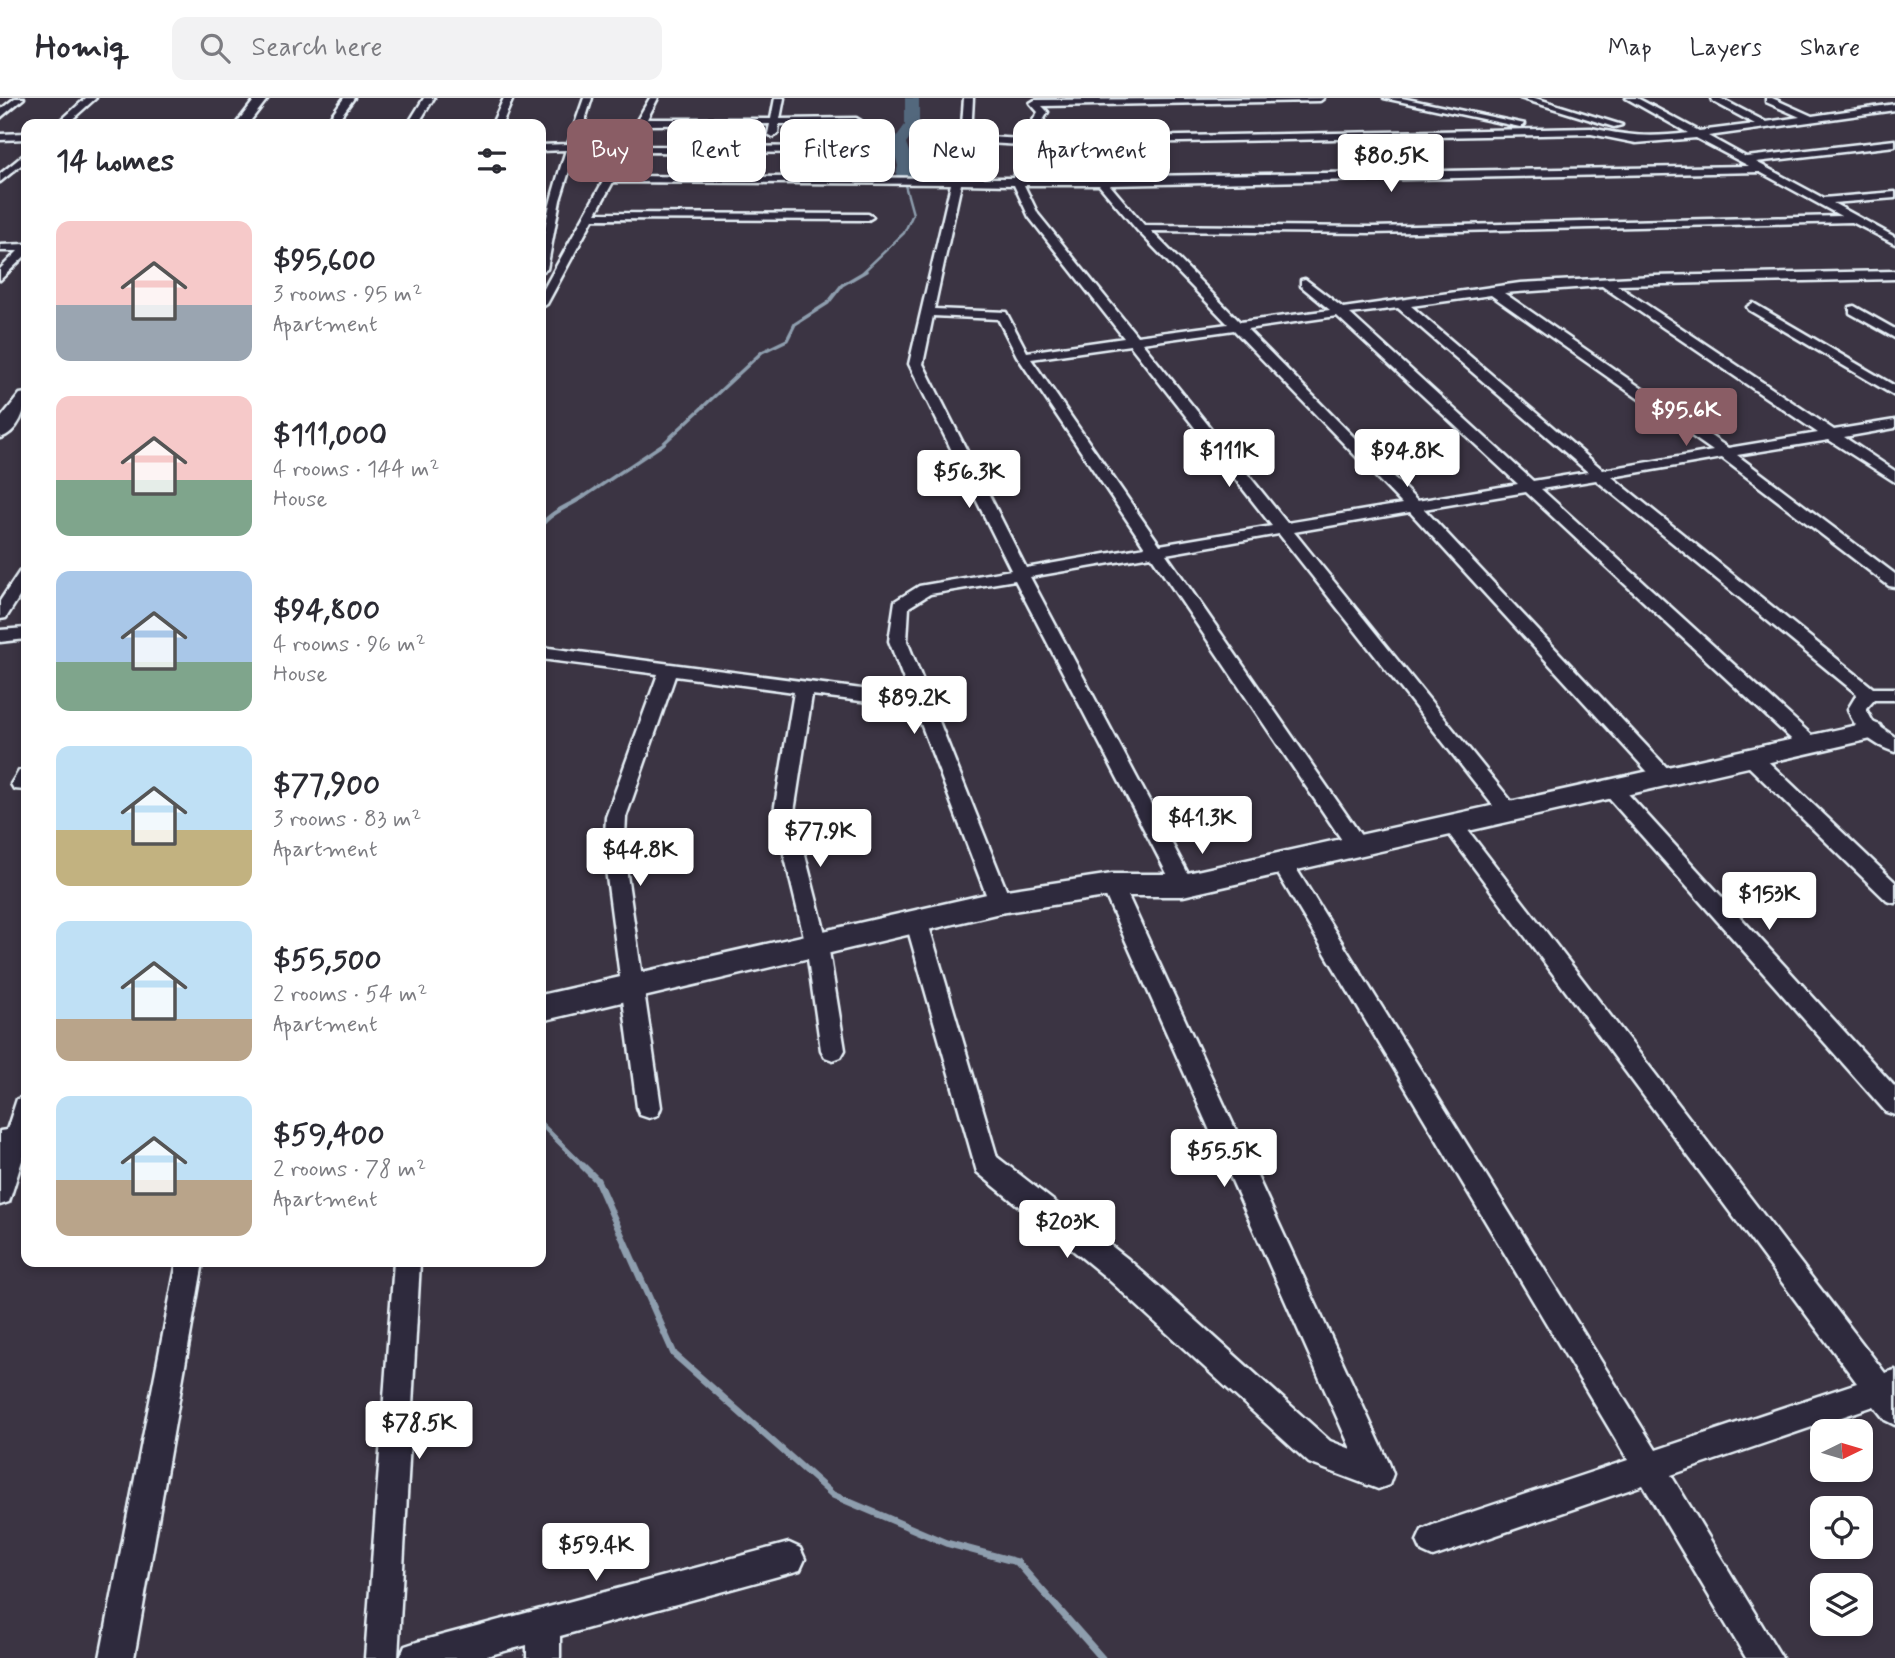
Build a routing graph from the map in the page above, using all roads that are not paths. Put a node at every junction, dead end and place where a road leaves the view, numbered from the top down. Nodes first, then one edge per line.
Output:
1 (20, 98) edge
2 (90, 98) edge
3 (262, 98) edge
4 (349, 98) edge
5 (429, 98) edge
6 (509, 98) edge
7 (588, 98) edge
8 (654, 98) edge
9 (779, 98) edge
10 (969, 98) edge
11 (1320, 98) edge
12 (1388, 98) edge
13 (1525, 98) edge
14 (1630, 98) edge
15 (1715, 99) edge
16 (1033, 100) edge
17 (1769, 100) edge
18 (1895, 107) edge
19 (0, 115) edge
20 (1665, 117) junction
21 (1640, 118) dead end
22 (67, 119) edge
23 (246, 119) edge
24 (334, 119) edge
25 (416, 119) edge
26 (499, 119) edge
27 (581, 119) edge
28 (644, 119) edge
29 (967, 119) edge
30 (1039, 119) edge
31 (1627, 119) dead end
32 (1811, 119) junction
33 (1601, 120) junction
34 (775, 121) junction
35 (780, 121) edge
36 (653, 122) edge
37 (1764, 125) junction
38 (1560, 132) junction
39 (1699, 135) junction
40 (21, 136) edge
41 (0, 137) edge
42 (1170, 139) edge
43 (1665, 139) junction
44 (1895, 143) edge
45 (567, 147) edge
46 (546, 148) edge
47 (21, 160) edge
48 (1745, 160) junction
49 (567, 163) edge
50 (780, 163) edge
51 (766, 165) junction
52 (1762, 169) junction
53 (909, 177) edge
54 (0, 179) edge
55 (609, 182) edge
56 (958, 182) edge
57 (988, 182) edge
58 (1018, 183) junction
59 (1102, 183) junction
60 (1895, 195) edge
61 (546, 200) edge
62 (555, 200) junction
63 (1824, 201) junction
64 (590, 216) junction
65 (868, 217) dead end
66 (1856, 219) junction
67 (1141, 228) junction
68 (1895, 241) edge
69 (546, 244) edge
70 (0, 248) edge
71 (21, 248) edge
72 (21, 253) edge
73 (1895, 275) edge
74 (0, 276) edge
75 (1604, 282) junction
76 (1305, 284) dead end
77 (1494, 291) junction
78 (546, 295) edge
79 (1399, 302) junction
80 (1753, 306) dead end
81 (1338, 310) junction
82 (1854, 310) dead end
83 (926, 312) junction
84 (1236, 324) junction
85 (1895, 334) edge
86 (1132, 339) junction
87 (1023, 356) junction
88 (1895, 392) edge
89 (21, 405) edge
90 (1895, 424) edge
91 (0, 432) edge
92 (1830, 435) junction
93 (1725, 453) junction
94 (1600, 475) junction
95 (1895, 478) edge
96 (1530, 487) junction
97 (1414, 507) junction
98 (1283, 529) junction
99 (1156, 551) junction
100 (1021, 575) junction
101 (21, 582) edge
102 (1895, 582) edge
103 (0, 614) edge
104 (21, 634) edge
105 (0, 636) edge
106 (546, 654) edge
107 (668, 671) junction
108 (804, 688) junction
109 (918, 693) junction
110 (1869, 694) junction
111 (1895, 694) edge
112 (1871, 731) junction
113 (1810, 745) junction
114 (1895, 745) edge
115 (1751, 757) junction
116 (1664, 777) junction
117 (1612, 789) junction
118 (1509, 812) junction
119 (1453, 824) junction
120 (1357, 846) junction
121 (1282, 863) junction
122 (1112, 885) junction
123 (1183, 886) junction
124 (1895, 895) edge
125 (1000, 902) junction
126 (917, 923) junction
127 (817, 945) junction
128 (634, 987) junction
129 (546, 1008) edge
130 (833, 1050) dead end
131 (1895, 1104) edge
132 (649, 1107) dead end
133 (21, 1122) edge
134 (14, 1144) edge
135 (0, 1193) edge
136 (189, 1267) edge
137 (407, 1267) edge
138 (1890, 1395) edge
139 (1649, 1467) junction
140 (1433, 1541) dead end
141 (789, 1559) dead end
142 (543, 1625) junction
143 (117, 1658) edge
144 (382, 1658) edge
145 (418, 1658) edge
146 (544, 1658) edge
147 (1765, 1658) edge

1 - 19 street
2 - 22 street
3 - 23 street
4 - 24 street
5 - 25 street
6 - 26 street
7 - 27 street
8 - 28 street
9 - 34 street
10 - 29 street
11 - 16 street
12 - 38 street
13 - 33 street
14 - 20 street
15 - 37 street
16 - 30 street
17 - 32 street
18 - 32 street
20 - 21 street
20 - 39 street
31 - 33 street
32 - 37 street
33 - 43 street
34 - 35 street
34 - 36 street
34 - 51 street
37 - 39 street
38 - 42 street
38 - 43 street
39 - 43 street
39 - 48 street
40 - 41 street
44 - 48 street
45 - 46 street
47 - 54 street
48 - 52 street
49 - 62 street
50 - 51 street
51 - 53 street
52 - 59 street
52 - 63 street
55 - 64 street
56 - 83 street
57 - 58 street
58 - 59 street
58 - 86 street
59 - 67 street
60 - 63 street
61 - 62 street
62 - 69 street
63 - 66 street
64 - 65 street
64 - 78 street
66 - 67 street
66 - 68 street
67 - 84 street
70 - 71 street
72 - 74 street
73 - 75 street
75 - 77 street
75 - 92 street
76 - 81 street
77 - 79 street
77 - 93 street
79 - 81 street
79 - 94 street
80 - 88 street
81 - 84 street
81 - 96 street
82 - 85 street
83 - 87 street
83 - 100 street
84 - 86 street
84 - 97 street
86 - 87 street
86 - 98 street
87 - 99 street
89 - 91 street
90 - 92 street
92 - 93 street
92 - 95 street
93 - 94 street
93 - 102 street
94 - 96 street
94 - 110 street
96 - 97 street
96 - 113 street
97 - 98 street
97 - 116 street
98 - 99 street
98 - 118 street
99 - 100 street
99 - 120 street
100 - 109 street
100 - 123 street
101 - 103 street
104 - 105 street
106 - 107 street
107 - 108 street
107 - 128 street
108 - 109 street
108 - 127 street
109 - 125 street
110 - 111 street
110 - 112 street
112 - 113 street
112 - 114 street
113 - 115 street
115 - 116 street
115 - 124 street
116 - 117 street
117 - 118 street
117 - 131 street
118 - 119 street
119 - 120 street
119 - 138 street
120 - 121 street
121 - 123 street
121 - 139 street
122 - 123 street
122 - 125 street
122 - 126 street
125 - 126 street
126 - 127 street
127 - 128 street
127 - 130 street
128 - 129 street
128 - 132 street
133 - 134 street
134 - 135 street
136 - 143 street
137 - 144 street
138 - 139 street
139 - 140 street
139 - 147 street
141 - 142 street
142 - 145 street
142 - 146 street

